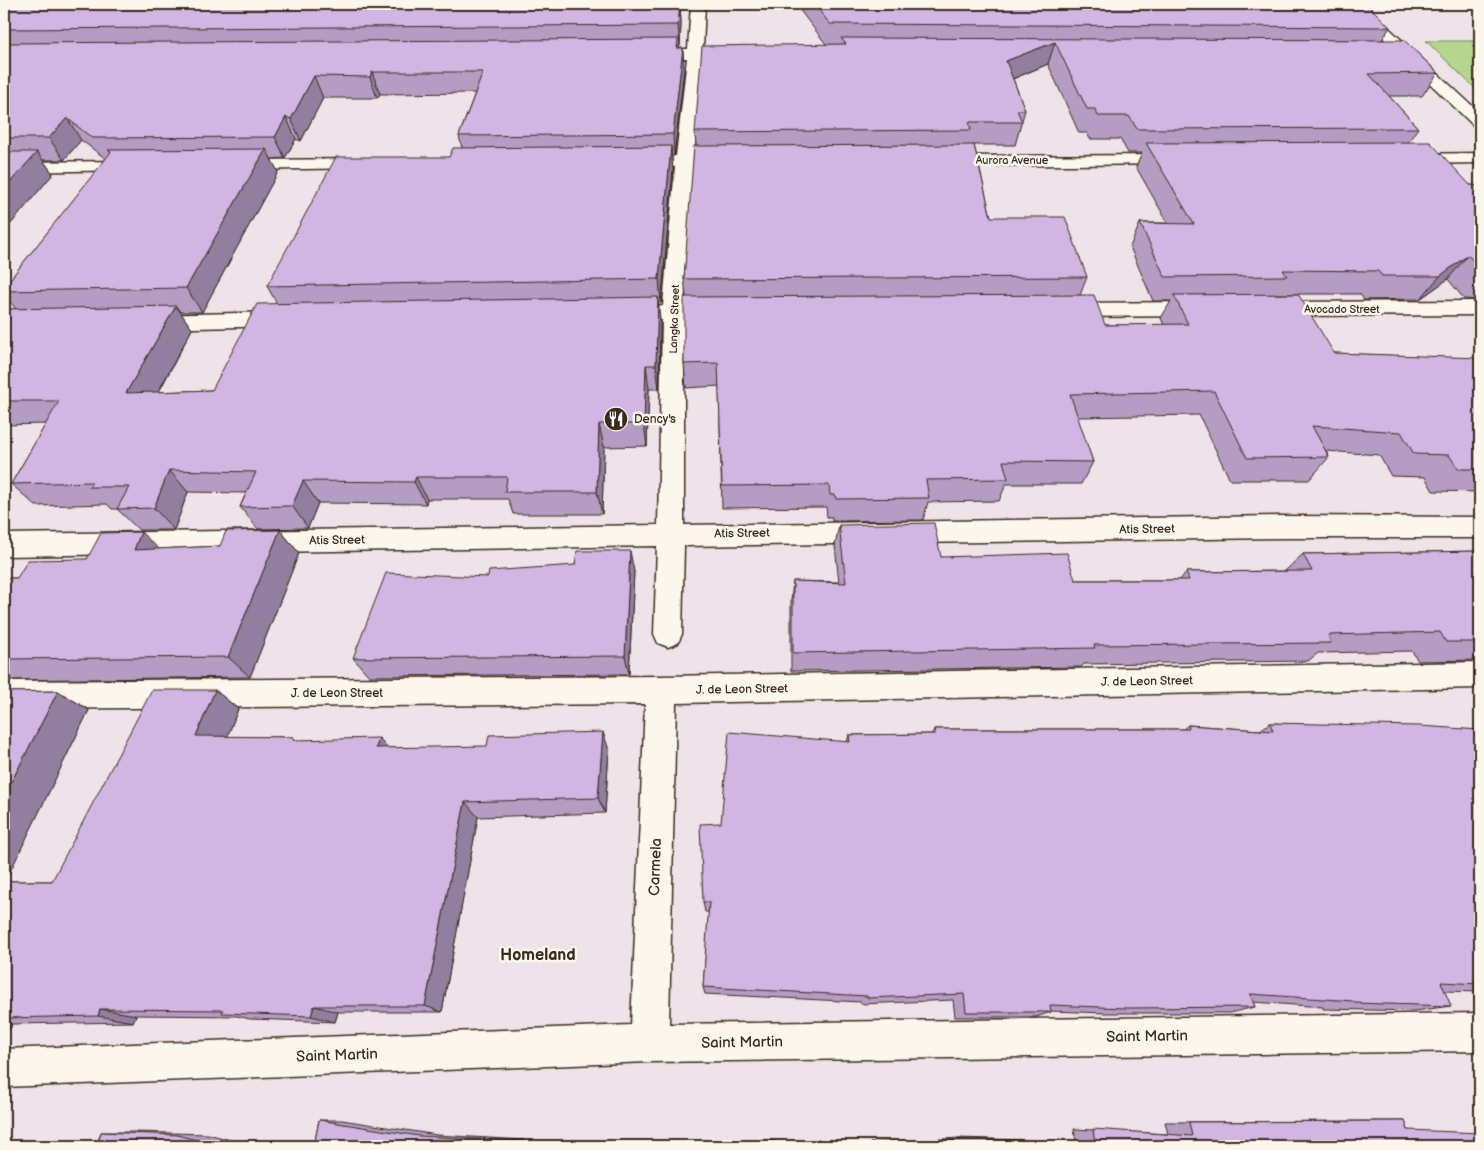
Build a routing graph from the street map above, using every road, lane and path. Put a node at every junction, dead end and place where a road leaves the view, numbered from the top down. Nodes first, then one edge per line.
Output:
1 (698, 4) edge
2 (1355, 4) edge
3 (696, 53) junction
4 (755, 53) edge
5 (628, 54) edge
6 (1389, 56) edge
7 (1408, 56) junction
8 (1480, 122) edge
9 (1480, 158) edge
10 (1391, 159) edge
11 (1191, 160) edge
12 (743, 161) edge
13 (922, 161) edge
14 (613, 162) edge
15 (683, 162) junction
16 (384, 164) edge
17 (224, 165) edge
18 (154, 166) edge
19 (4, 167) edge
20 (1480, 308) edge
21 (1221, 309) edge
22 (1251, 309) edge
23 (1042, 310) edge
24 (673, 312) junction
25 (743, 312) edge
26 (604, 313) edge
27 (308, 319) edge
28 (130, 322) edge
29 (1480, 528) edge
30 (672, 534) junction
31 (4, 545) edge
32 (668, 634) dead end
33 (1480, 674) edge
34 (661, 690) junction
35 (4, 695) edge
36 (1480, 1032) edge
37 (649, 1043) junction
38 (4, 1068) edge

1 - 3 street, Langka Street
2 - 7 street
3 - 4 street
3 - 5 street
3 - 15 street, Langka Street
6 - 7 street
7 - 8 street
9 - 10 street
11 - 13 street, Aurora Avenue
12 - 15 street
14 - 15 street
15 - 24 street, Langka Street
16 - 17 street
18 - 19 street
20 - 22 street, Avocado Street
21 - 23 street
24 - 25 street
24 - 26 street
24 - 30 street, Langka Street
27 - 28 street
29 - 30 street, Atis Street
30 - 31 street, Atis Street
30 - 32 street, Langka Street
33 - 34 street, J. de Leon Street
34 - 35 street, J. de Leon Street
34 - 37 street, Carmela
36 - 37 street, Saint Martin
37 - 38 street, Saint Martin

